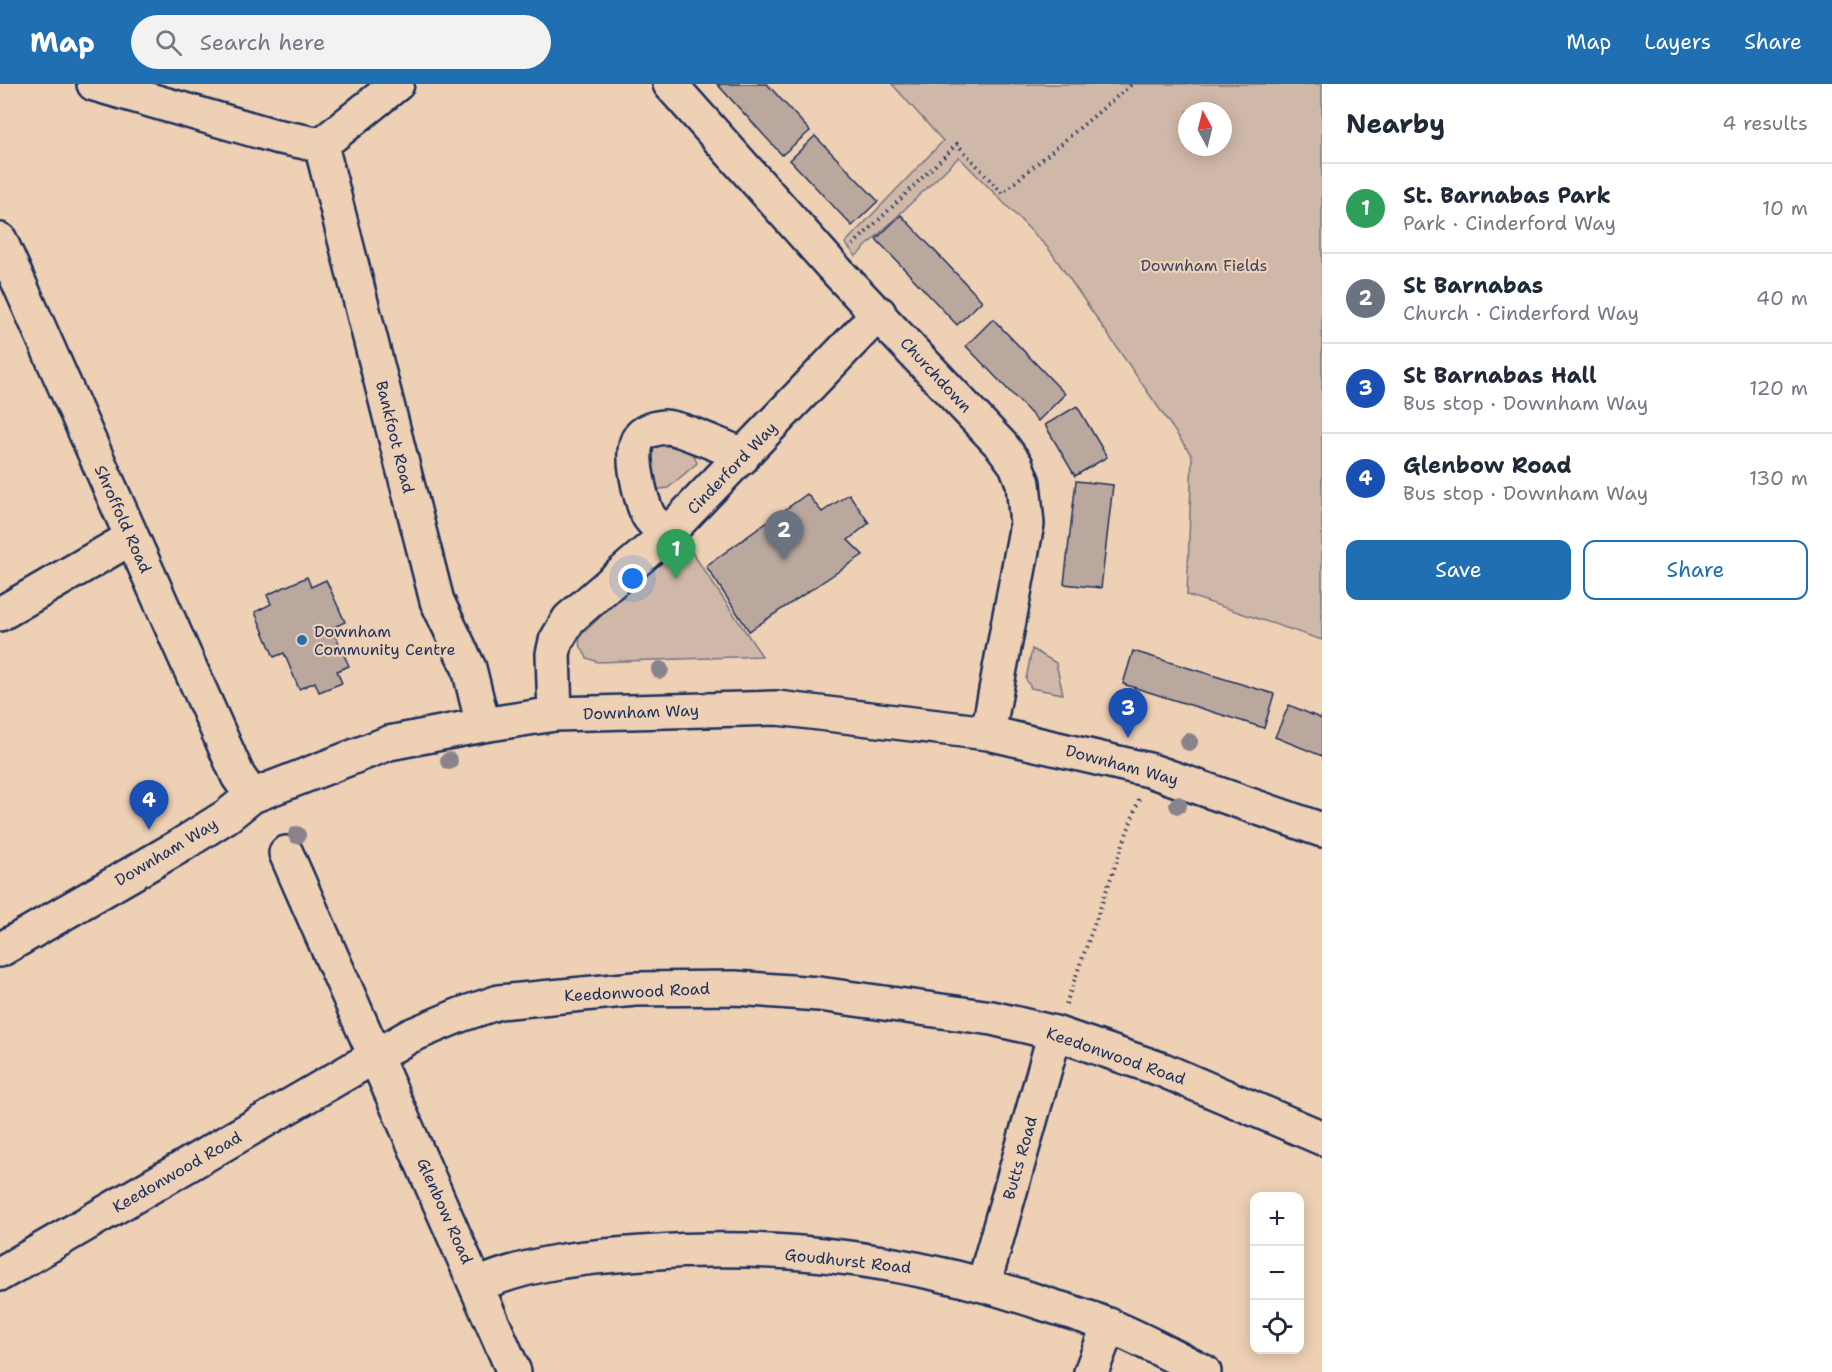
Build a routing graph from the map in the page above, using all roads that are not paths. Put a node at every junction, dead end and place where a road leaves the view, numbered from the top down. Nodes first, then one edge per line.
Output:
1 (94, 84) edge
2 (398, 84) edge
3 (670, 84) edge
4 (321, 145) junction
5 (0, 240) edge
6 (13, 306) edge
7 (879, 313) junction
8 (742, 458) junction
9 (666, 535) junction
10 (131, 538) junction
11 (0, 614) edge
12 (555, 714) junction
13 (483, 725) junction
14 (988, 733) junction
15 (252, 796) junction
16 (1322, 830) edge
17 (286, 853) dead end
18 (0, 950) edge
19 (1055, 1033) junction
20 (375, 1057) junction
21 (1322, 1138) edge
22 (0, 1274) edge
23 (984, 1283) junction
24 (478, 1285) junction
25 (1109, 1325) junction
26 (514, 1372) edge
27 (1091, 1372) edge
28 (1204, 1372) edge

1 - 4 street
2 - 4 street
3 - 7 street, Churchdown
4 - 13 street, Bankfoot Road
5 - 6 street, Shroffold Road
6 - 10 street, Shroffold Road
7 - 8 street, Cinderford Way
7 - 14 street, Churchdown
8 - 9 street, Cinderford Way
8 - 9 street
9 - 12 street, Cinderford Way
10 - 11 street
10 - 15 street, Shroffold Road
12 - 13 street, Downham Way
12 - 14 street, Downham Way
13 - 15 street, Downham Way
14 - 16 street, Downham Way
15 - 18 street, Downham Way
17 - 20 street, Glenbow Road
19 - 20 street, Keedonwood Road
19 - 21 street, Keedonwood Road
19 - 23 street, Butts Road
20 - 22 street, Keedonwood Road
20 - 24 street, Glenbow Road
23 - 24 street, Goudhurst Road
23 - 25 street, Goudhurst Road
24 - 26 street, Glenbow Road
25 - 27 street
25 - 28 street, Goudhurst Road

